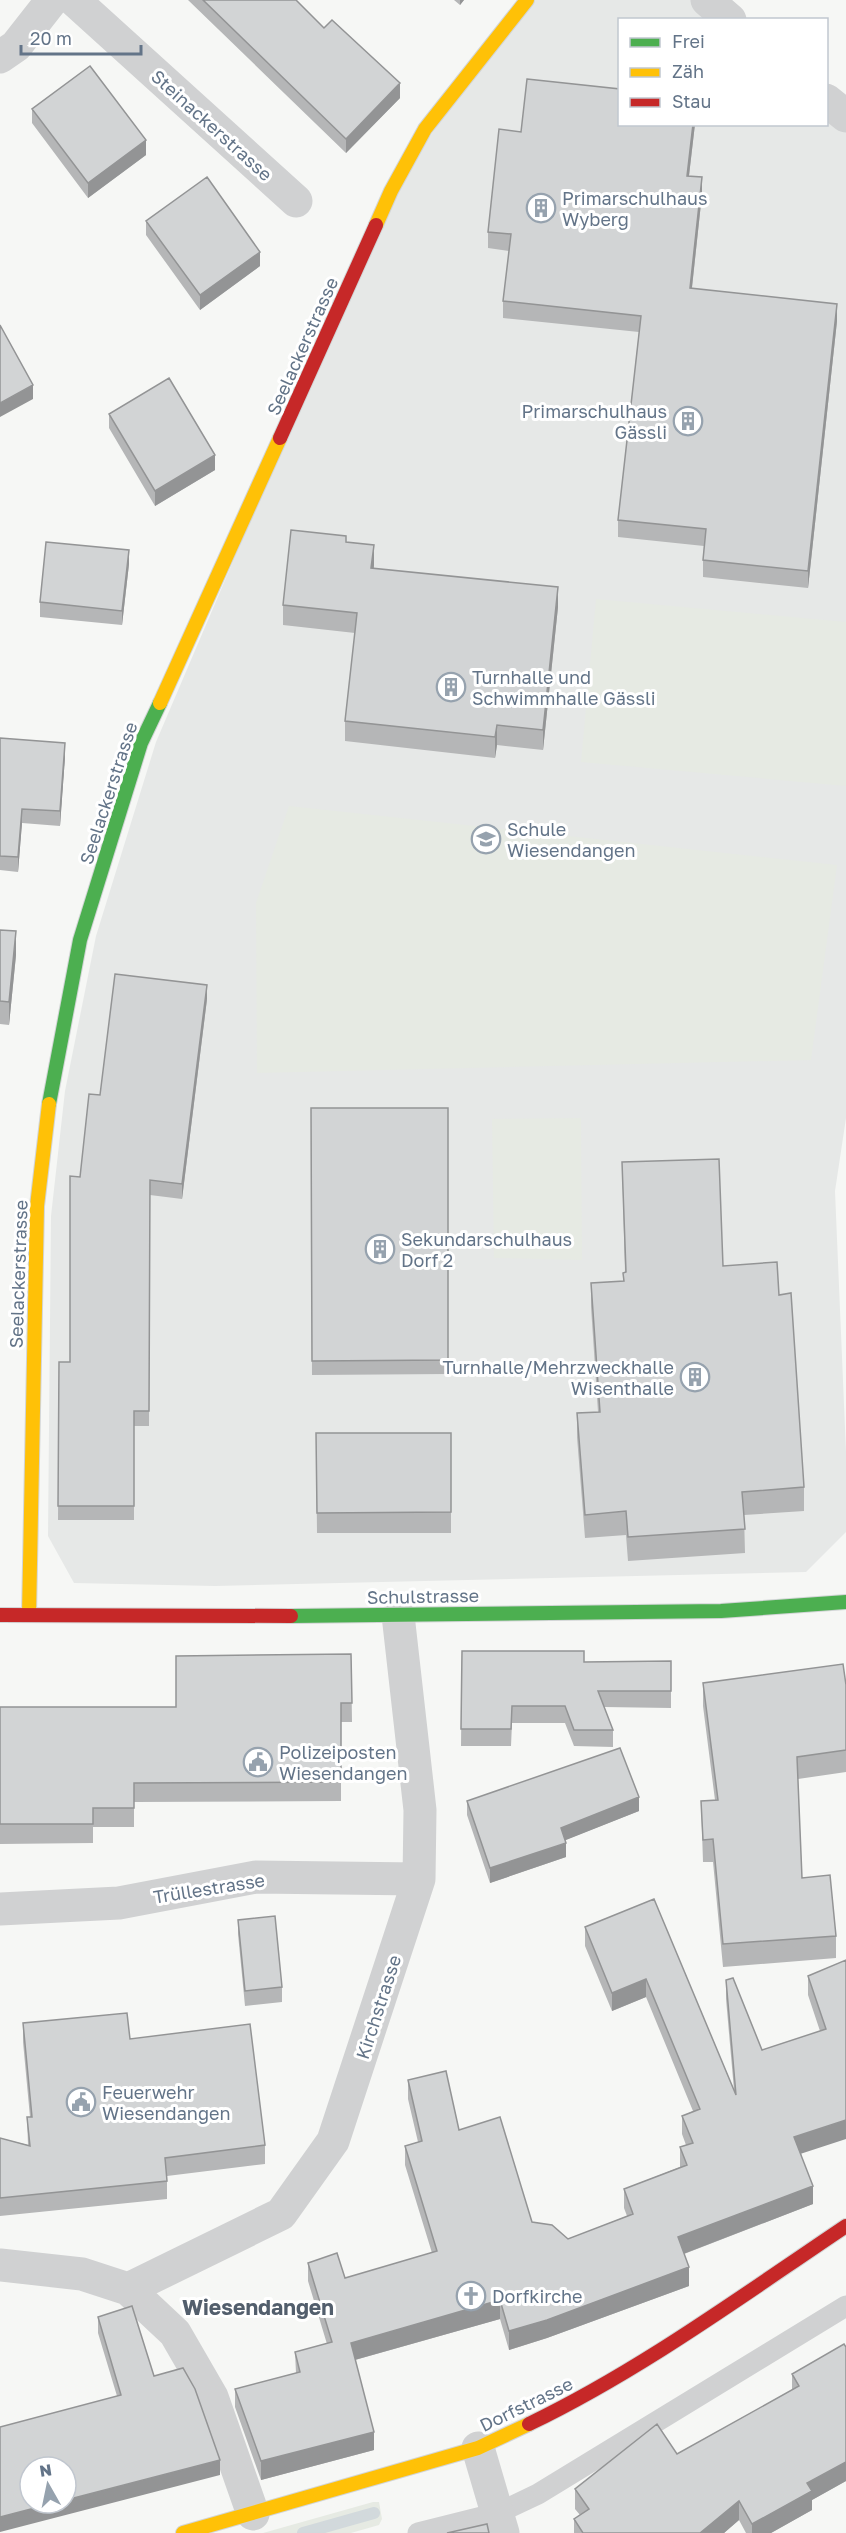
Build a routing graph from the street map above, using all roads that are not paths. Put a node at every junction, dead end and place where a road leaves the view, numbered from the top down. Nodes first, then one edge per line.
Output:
1 (52, 0) edge
2 (74, 0) edge
3 (526, 0) edge
4 (707, 0) edge
5 (728, 18) edge
6 (0, 57) edge
7 (828, 102) edge
8 (846, 116) edge
9 (296, 201) dead end
10 (846, 1602) edge
11 (0, 1615) edge
12 (29, 1615) junction
13 (398, 1615) junction
14 (419, 1878) junction
15 (0, 1909) edge
16 (846, 2226) edge
17 (0, 2265) edge
18 (128, 2289) junction
19 (846, 2306) edge
20 (478, 2448) junction
21 (254, 2514) junction
22 (500, 2523) edge
23 (183, 2533) edge
24 (418, 2533) edge

1 - 6 street
2 - 9 street, Steinackerstrasse
3 - 12 street, Seelackerstrasse
4 - 5 street
7 - 8 street
10 - 13 street, Schulstrasse
11 - 12 street, Schulstrasse
12 - 13 street, Schulstrasse
13 - 14 street, Kirchstrasse
14 - 15 street, Trüllestrasse
14 - 18 street, Kirchstrasse
16 - 20 street, Dorfstrasse
17 - 18 street
18 - 21 street
19 - 22 lane
20 - 21 street, Dorfstrasse
20 - 22 street
21 - 23 street, Dorfstrasse
22 - 24 lane

